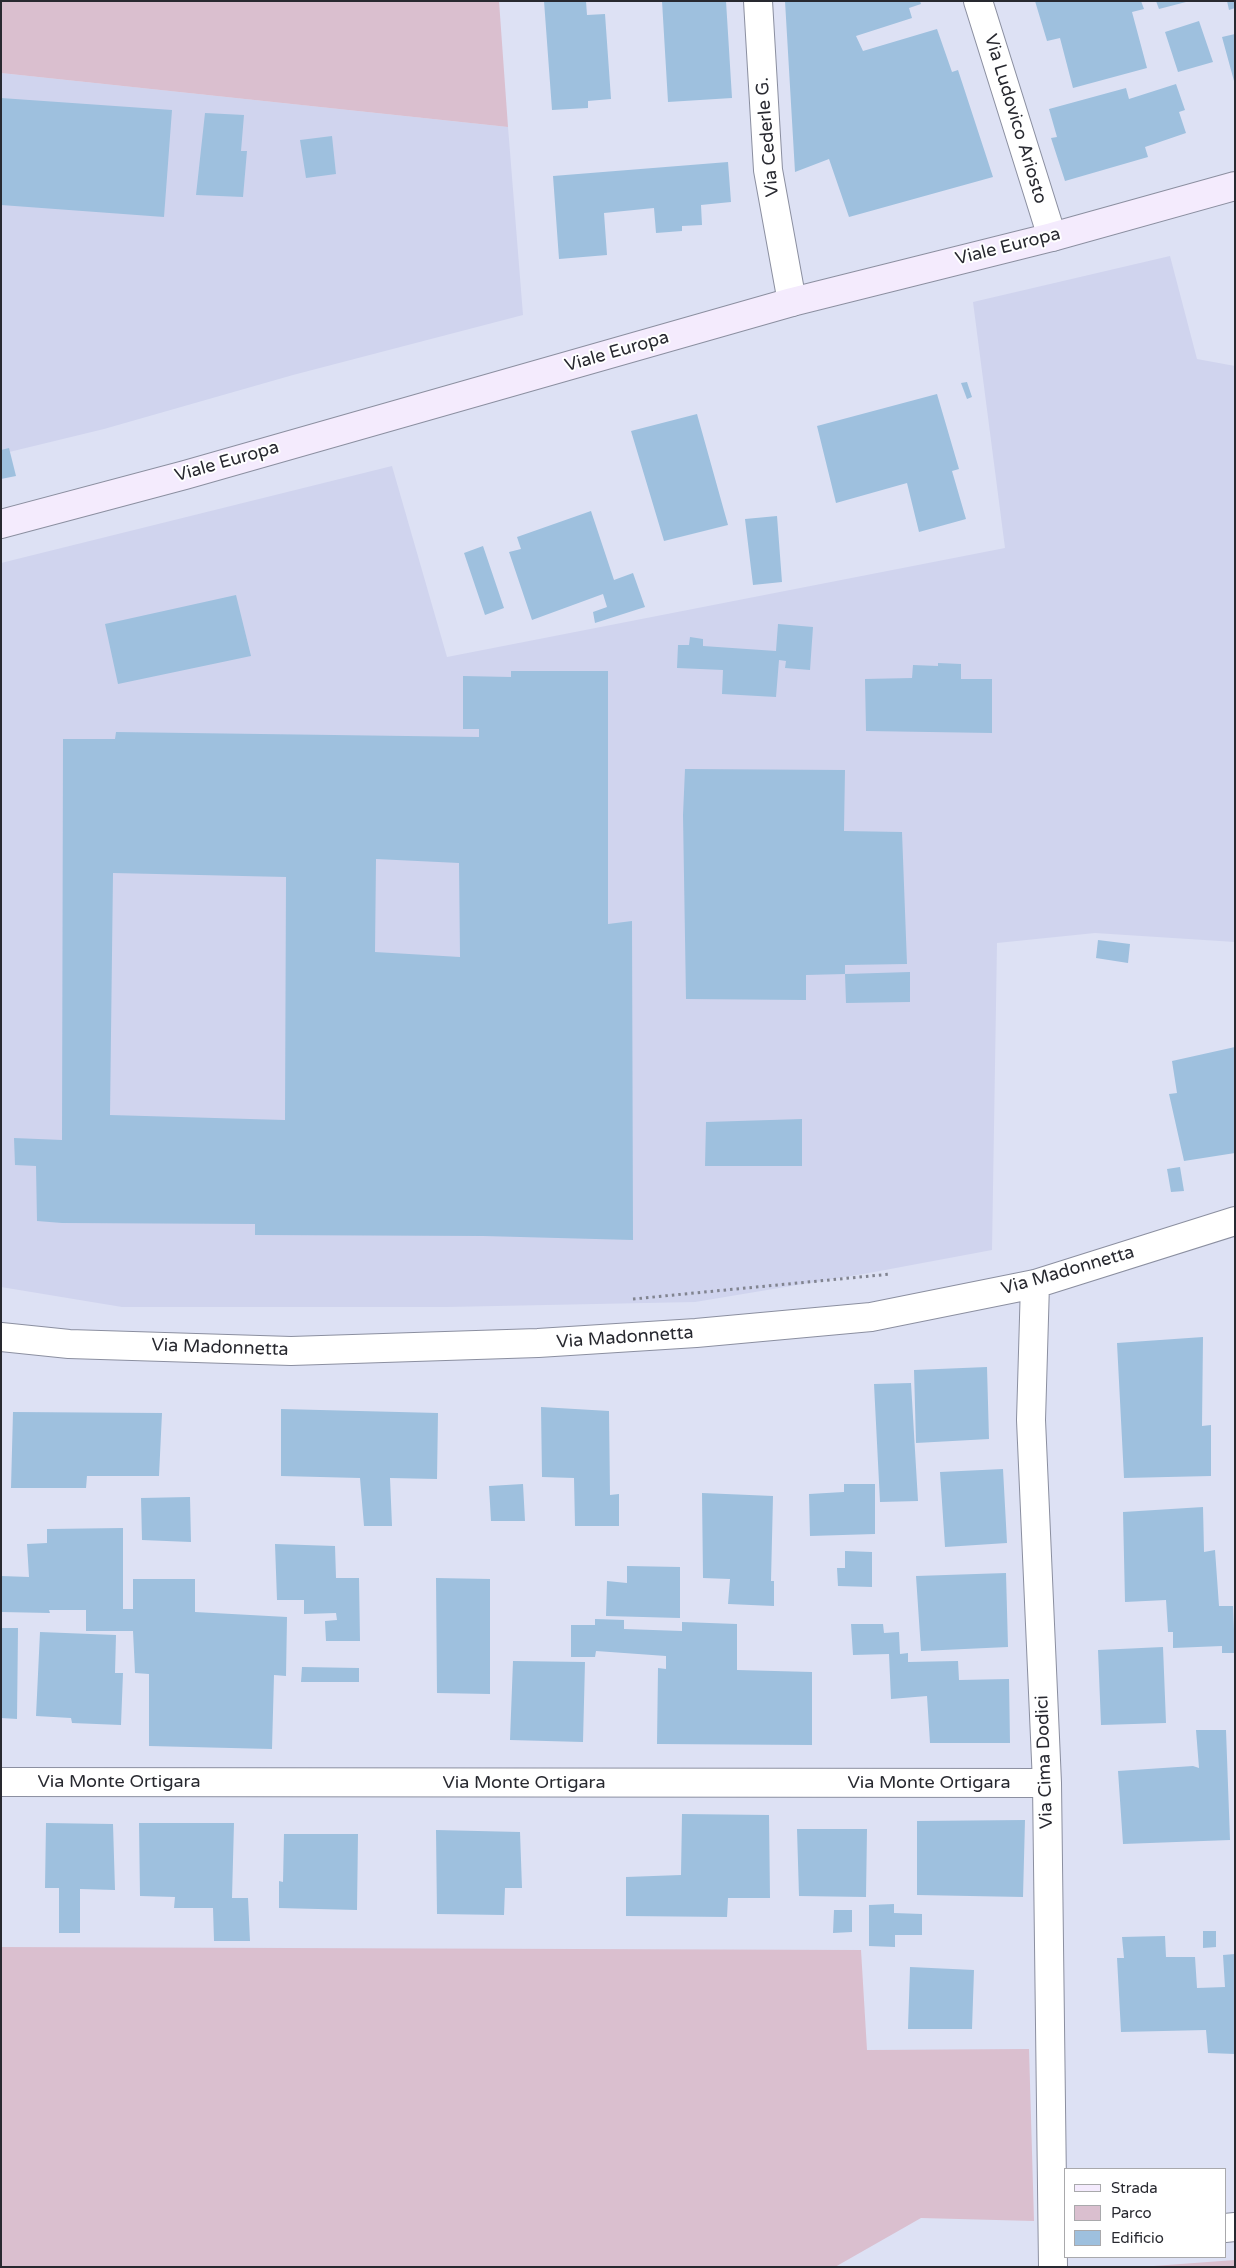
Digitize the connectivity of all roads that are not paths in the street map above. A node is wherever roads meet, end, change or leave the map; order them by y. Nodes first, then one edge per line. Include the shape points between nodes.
1 (758, 1) edge
2 (978, 1) edge
3 (1235, 186) edge
4 (1052, 237) junction
5 (792, 302) junction
6 (1, 524) edge
7 (1235, 1221) edge
8 (1035, 1284) junction
9 (1, 1337) edge
10 (1, 1782) edge
11 (1047, 1783) junction
12 (1059, 2239) edge
13 (1053, 2267) edge

1 - 5 street, Via Cederle G. via 768,170
2 - 4 street, Via Ludovico Ariosto
3 - 4 main road, Viale Europa
4 - 5 main road, Viale Europa
5 - 6 main road, Viale Europa
7 - 8 street, Via Madonnetta
8 - 9 street, Via Madonnetta via 871,1317 538,1343 291,1351 69,1344
8 - 11 street, Via Cima Dodici via 1031,1420
10 - 11 street, Via Monte Ortigara
11 - 12 street, Via Cima Dodici
12 - 13 street, Via Cima Dodici

